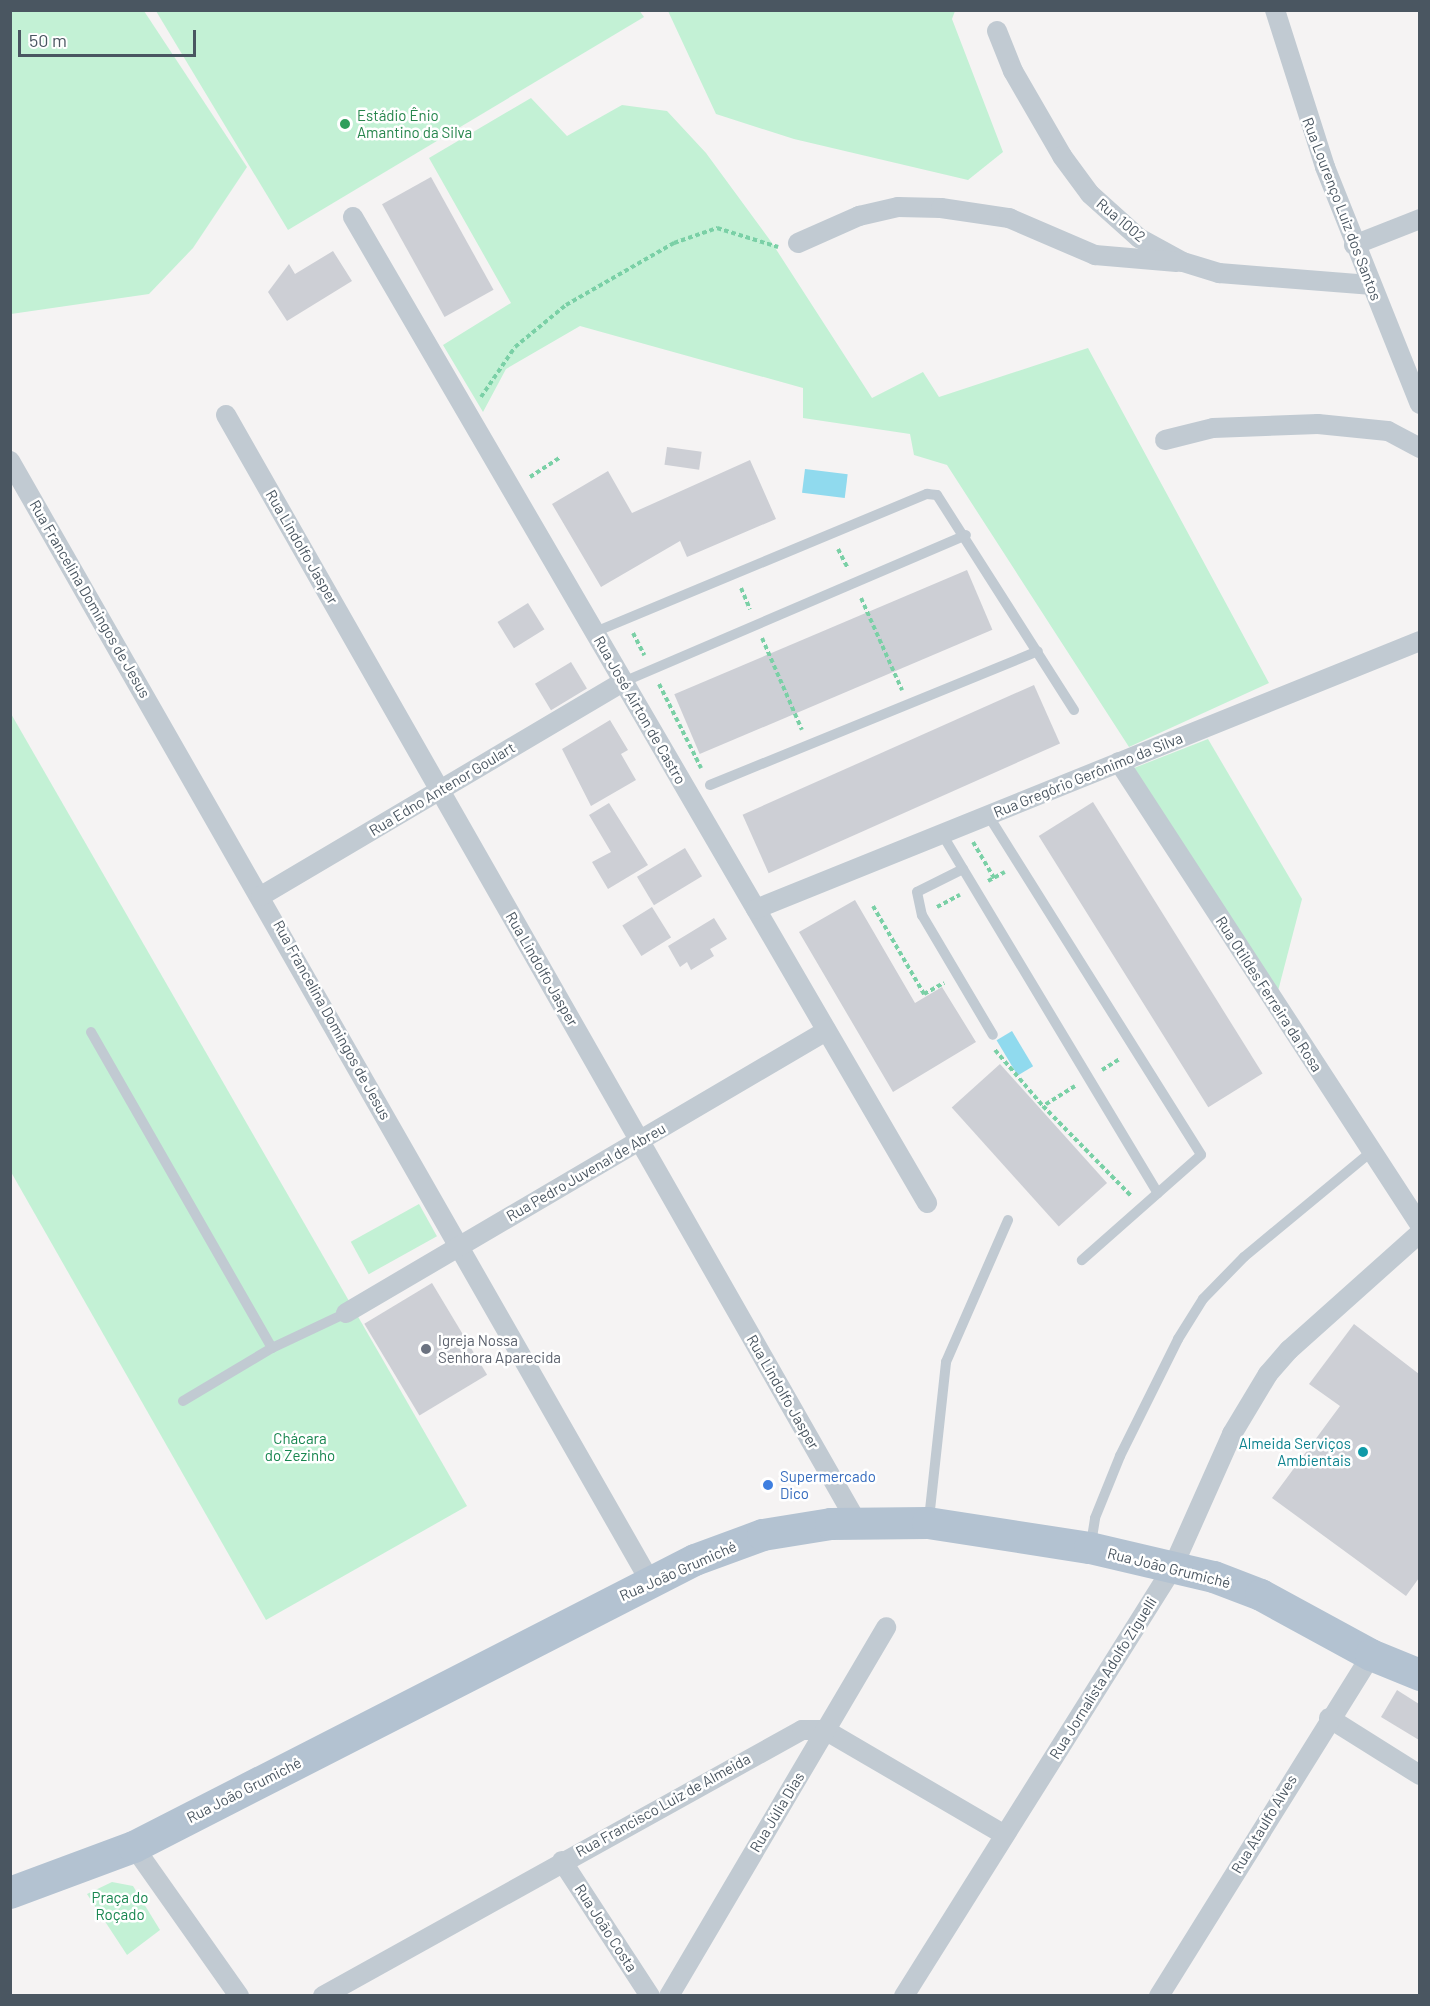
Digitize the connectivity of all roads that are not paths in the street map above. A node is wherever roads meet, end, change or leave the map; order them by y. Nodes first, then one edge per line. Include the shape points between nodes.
1 (1275, 10) edge
2 (997, 31) dead end
3 (353, 217) dead end
4 (1419, 219) edge
5 (798, 243) road end
6 (1354, 245) junction
7 (1183, 262) junction
8 (1370, 285) junction
9 (1419, 404) edge
10 (226, 415) dead end
11 (1165, 441) dead end
12 (1419, 447) edge
13 (10, 461) edge
14 (966, 535) junction
15 (595, 632) junction
16 (1419, 641) edge
17 (1038, 651) junction
18 (624, 682) junction
19 (1074, 710) dead end
20 (1119, 762) junction
21 (710, 785) road end
22 (440, 790) junction
23 (988, 815) junction
24 (942, 834) junction
25 (963, 869) junction
26 (261, 896) junction
27 (756, 909) junction
28 (826, 1031) junction
29 (91, 1032) dead end
30 (993, 1035) dead end
31 (640, 1141) junction
32 (1371, 1152) junction
33 (1158, 1193) junction
34 (927, 1203) dead end
35 (1008, 1220) dead end
36 (1419, 1225) edge
37 (1419, 1233) edge
38 (460, 1246) junction
39 (1082, 1260) dead end
40 (346, 1313) joint
41 (272, 1348) junction
42 (183, 1401) dead end
43 (928, 1523) junction
44 (858, 1524) junction
45 (1090, 1548) junction
46 (1172, 1569) junction
47 (650, 1581) junction
48 (886, 1628) dead end
49 (1371, 1655) junction
50 (1419, 1675) edge
51 (1329, 1718) junction
52 (825, 1730) junction
53 (1419, 1775) edge
54 (1005, 1835) junction
55 (134, 1847) junction
56 (562, 1861) junction
57 (10, 1893) edge
58 (239, 1995) edge
59 (323, 1995) edge
60 (650, 1995) edge
61 (669, 1995) edge
62 (904, 1995) edge
63 (1159, 1995) edge

1 - 6 street, Rua Lourenço Luiz dos Santos via 1315,140
2 - 7 street, Rua 1002 via 1026,96 1090,194 1139,238
3 - 15 street, Rua José Airton de Castro
4 - 6 street
5 - 7 street via 869,214 898,207 941,208 1009,218 1095,255
6 - 8 street, Rua Lourenço Luiz dos Santos
7 - 8 street, Rua 1002 via 1239,276
8 - 9 street, Rua Lourenço Luiz dos Santos
10 - 22 street, Rua Lindolfo Jasper
11 - 12 street via 1213,428 1308,423 1388,431
13 - 26 street, Rua Francelina Domingos de Jesus
14 - 15 lane via 937,495 927,494
14 - 17 lane
14 - 18 lane
15 - 18 street, Rua José Airton de Castro
16 - 20 street, Rua Gregório Gerônimo da Silva
17 - 19 lane
17 - 21 lane
18 - 22 street, Rua Edno Antenor Goulart
18 - 27 street, Rua José Airton de Castro
20 - 23 street, Rua Gregório Gerônimo da Silva
20 - 32 street, Rua Otildes Ferreira da Rosa
22 - 26 street, Rua Edno Antenor Goulart
22 - 31 street, Rua Lindolfo Jasper
23 - 24 street, Rua Gregório Gerônimo da Silva
23 - 33 lane via 1201,1155
24 - 25 lane
24 - 27 street, Rua Gregório Gerônimo da Silva
25 - 30 lane via 917,892 922,915
25 - 33 lane
26 - 38 street, Rua Francelina Domingos de Jesus
27 - 28 street, Rua José Airton de Castro
28 - 31 street, Rua Pedro Juvenal de Abreu
28 - 34 street, Rua José Airton de Castro
29 - 41 lane
31 - 38 street, Rua Pedro Juvenal de Abreu
31 - 44 street, Rua Lindolfo Jasper
32 - 36 street, Rua Otildes Ferreira da Rosa
32 - 45 lane via 1244,1257 1203,1299 1178,1339 1120,1456 1095,1518
33 - 39 lane
35 - 43 lane via 946,1362
37 - 46 street, Rua Jornalista Adolfo Ziguelli via 1289,1350 1268,1374 1232,1434
38 - 40 street, Rua Pedro Juvenal de Abreu
38 - 47 street, Rua Francelina Domingos de Jesus
40 - 41 lane
41 - 42 lane
43 - 44 main road, Rua João Grumiché
43 - 45 main road, Rua João Grumiché
44 - 47 main road, Rua João Grumiché via 831,1524 763,1535
45 - 46 main road, Rua João Grumiché
46 - 49 main road, Rua João Grumiché via 1214,1577 1261,1595
46 - 54 street, Rua Jornalista Adolfo Ziguelli
47 - 55 main road, Rua João Grumiché
48 - 52 street, Rua Júlia Dias
49 - 50 main road, Rua João Grumiché
49 - 51 street, Rua Ataulfo Alves
51 - 53 street
51 - 63 street, Rua Ataulfo Alves
52 - 54 street
52 - 56 street, Rua Francisco Luiz de Almeida via 802,1730 785,1737
52 - 61 street, Rua Júlia Dias
54 - 62 street, Rua Jornalista Adolfo Ziguelli
55 - 57 main road, Rua João Grumiché
55 - 58 street
56 - 59 street, Rua Francisco Luiz de Almeida
56 - 60 street, Rua João Costa

